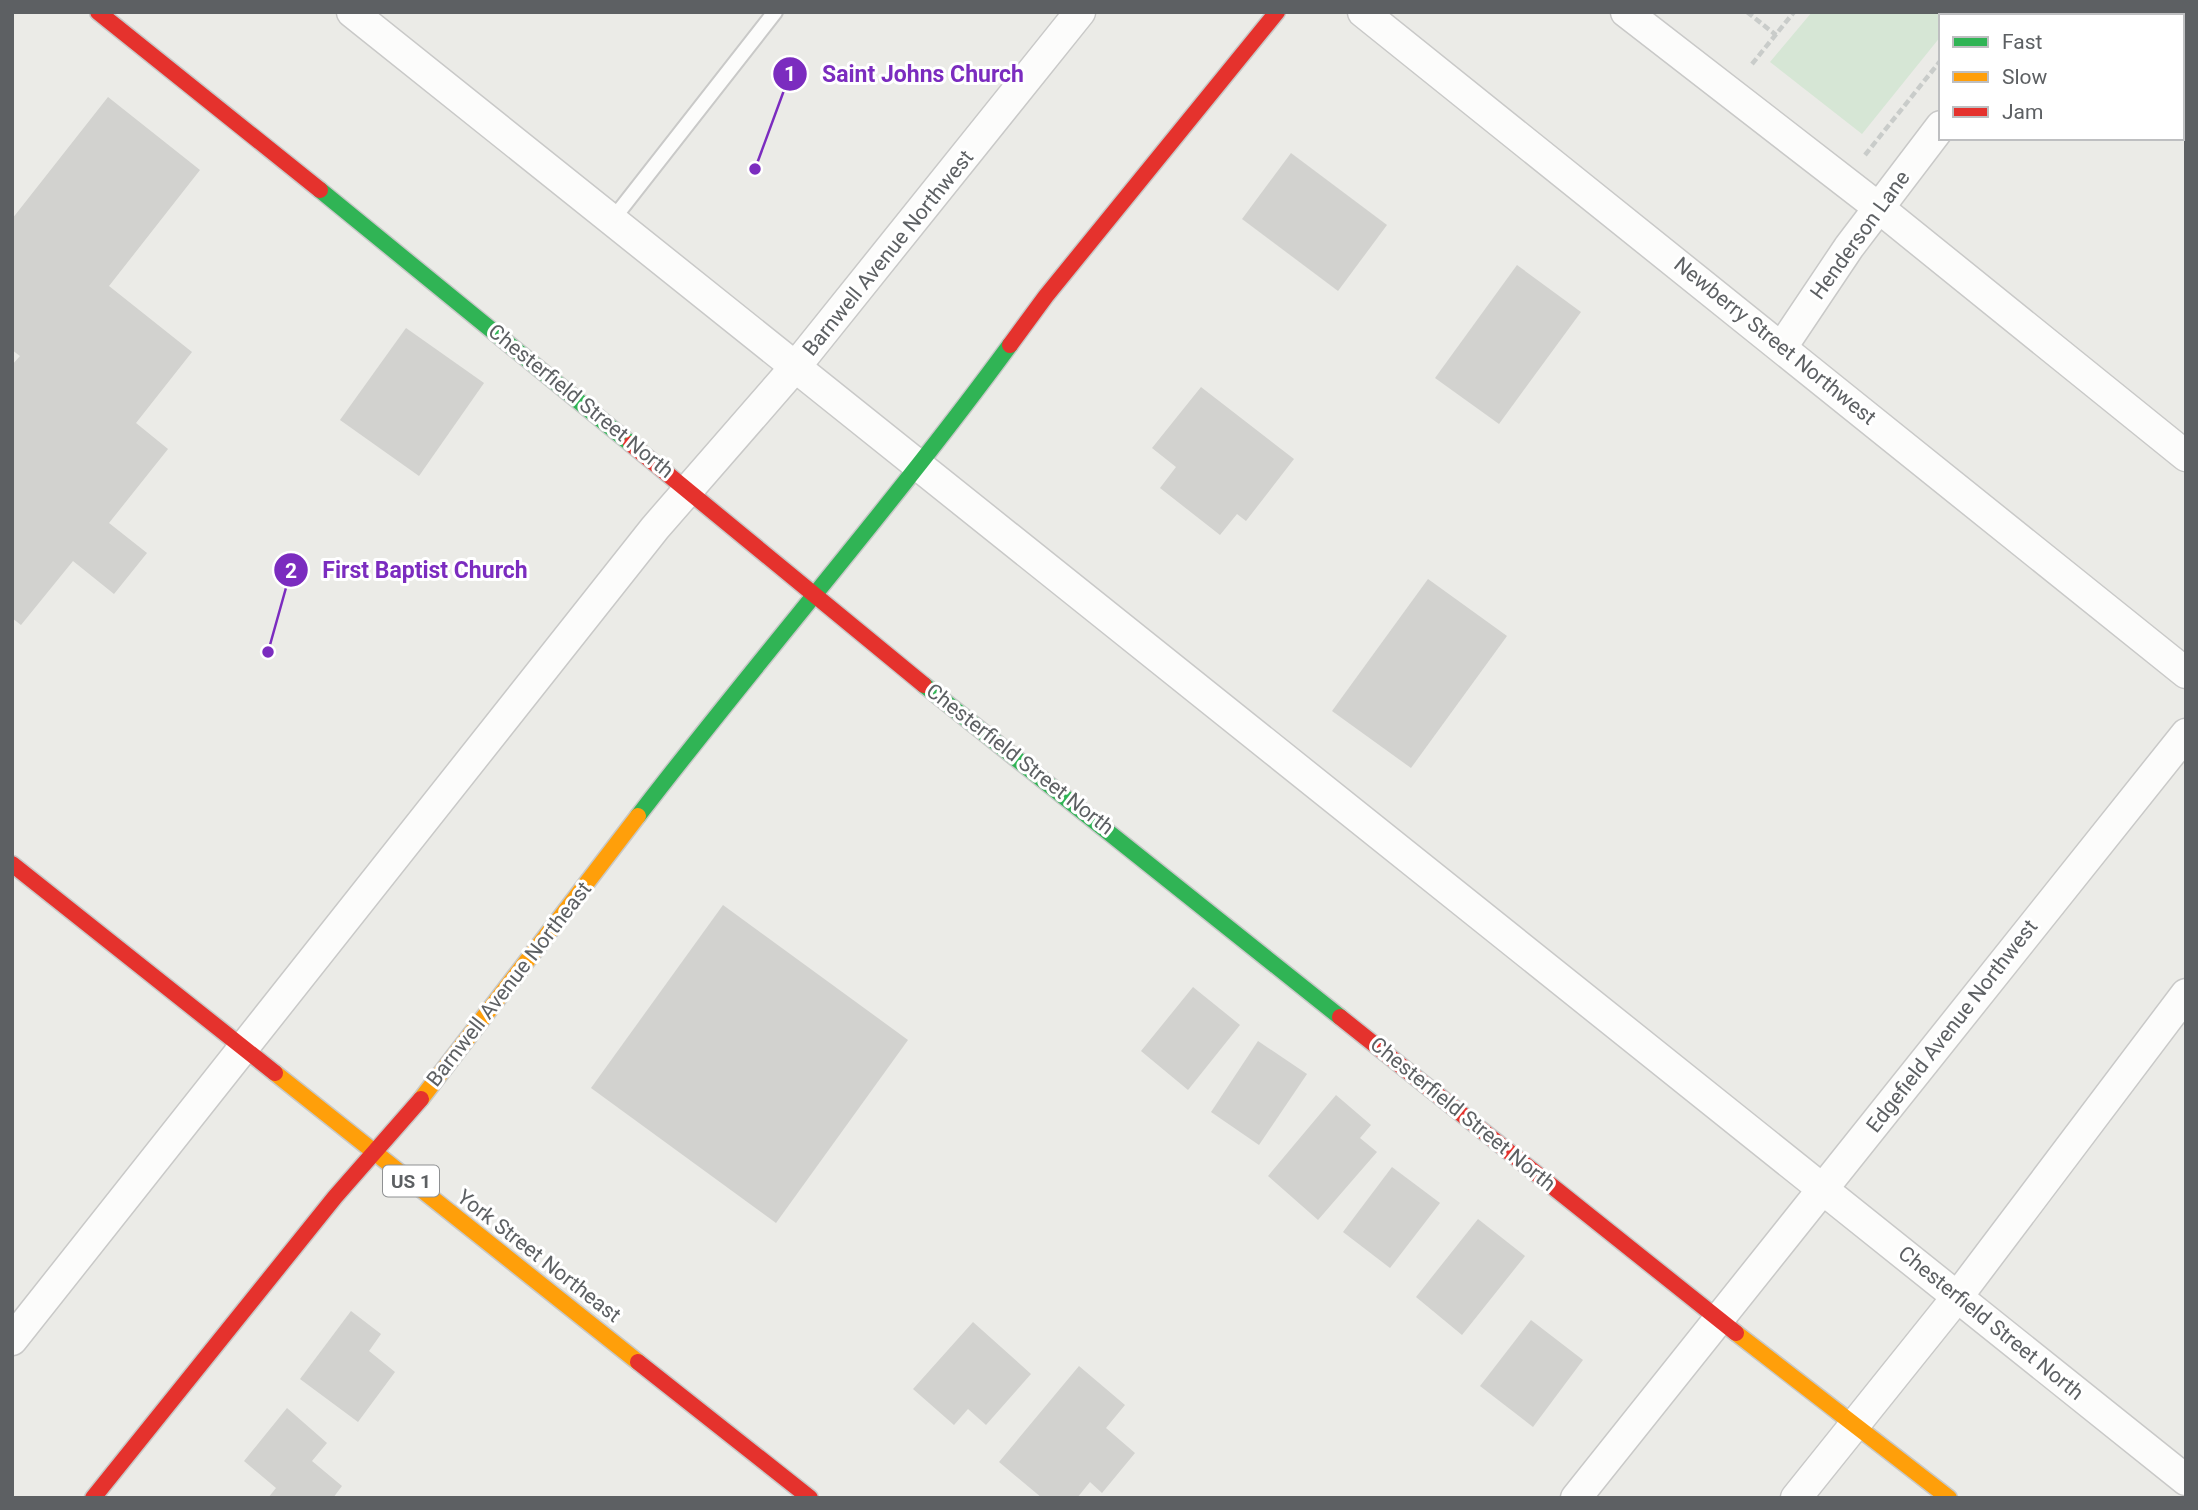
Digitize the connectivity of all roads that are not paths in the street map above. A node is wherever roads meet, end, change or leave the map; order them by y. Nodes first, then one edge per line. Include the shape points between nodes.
1 (98, 12) edge
2 (352, 12) edge
3 (775, 12) edge
4 (1080, 12) edge
5 (1277, 12) edge
6 (1363, 12) edge
7 (1626, 12) edge
8 (1939, 129) edge
9 (1879, 208) junction
10 (613, 219) junction
11 (1782, 346) junction
12 (796, 366) junction
13 (2186, 456) edge
14 (919, 465) junction
15 (689, 490) junction
16 (812, 595) junction
17 (2186, 673) edge
18 (2186, 734) edge
19 (12, 864) edge
20 (2186, 994) edge
21 (241, 1047) junction
22 (374, 1152) junction
23 (1823, 1189) junction
24 (1958, 1296) junction
25 (1721, 1321) junction
26 (12, 1340) edge
27 (1856, 1424) junction
28 (2186, 1480) edge
29 (93, 1498) edge
30 (810, 1498) edge
31 (1576, 1498) edge
32 (1796, 1498) edge
33 (1950, 1498) edge

1 - 15 street, Chesterfield Street North
2 - 10 street, Chesterfield Street North
3 - 10 lane
4 - 12 street, Barnwell Avenue Northwest
5 - 14 street via 1046,296
6 - 11 street, Newberry Street Northwest
7 - 9 street
8 - 9 street, Henderson Lane
9 - 11 street, Henderson Lane
9 - 13 street
10 - 12 street, Chesterfield Street North
11 - 17 street, Newberry Street Northwest
12 - 14 street, Chesterfield Street North
12 - 15 street, Barnwell Avenue Northwest
14 - 16 street, Barnwell Avenue Northeast
14 - 23 street, Chesterfield Street North
15 - 16 street, Chesterfield Street North
15 - 21 street
16 - 22 street, Barnwell Avenue Northeast via 418,1102
16 - 25 street, Chesterfield Street North
18 - 23 street, Edgefield Avenue Northwest
19 - 21 street, York Street Northeast / US 1
20 - 24 street
21 - 22 street, York Street Northeast / US 1
21 - 26 street
22 - 29 street, Barnwell Avenue Northeast
22 - 30 street, York Street Northeast / US 1
23 - 24 street, Chesterfield Street North
23 - 25 street, Edgefield Avenue Northwest
24 - 27 street
24 - 28 street, Chesterfield Street North
25 - 27 street, Chesterfield Street North
25 - 31 street, Edgefield Avenue Northwest
27 - 32 street
27 - 33 street, Chesterfield Street North

